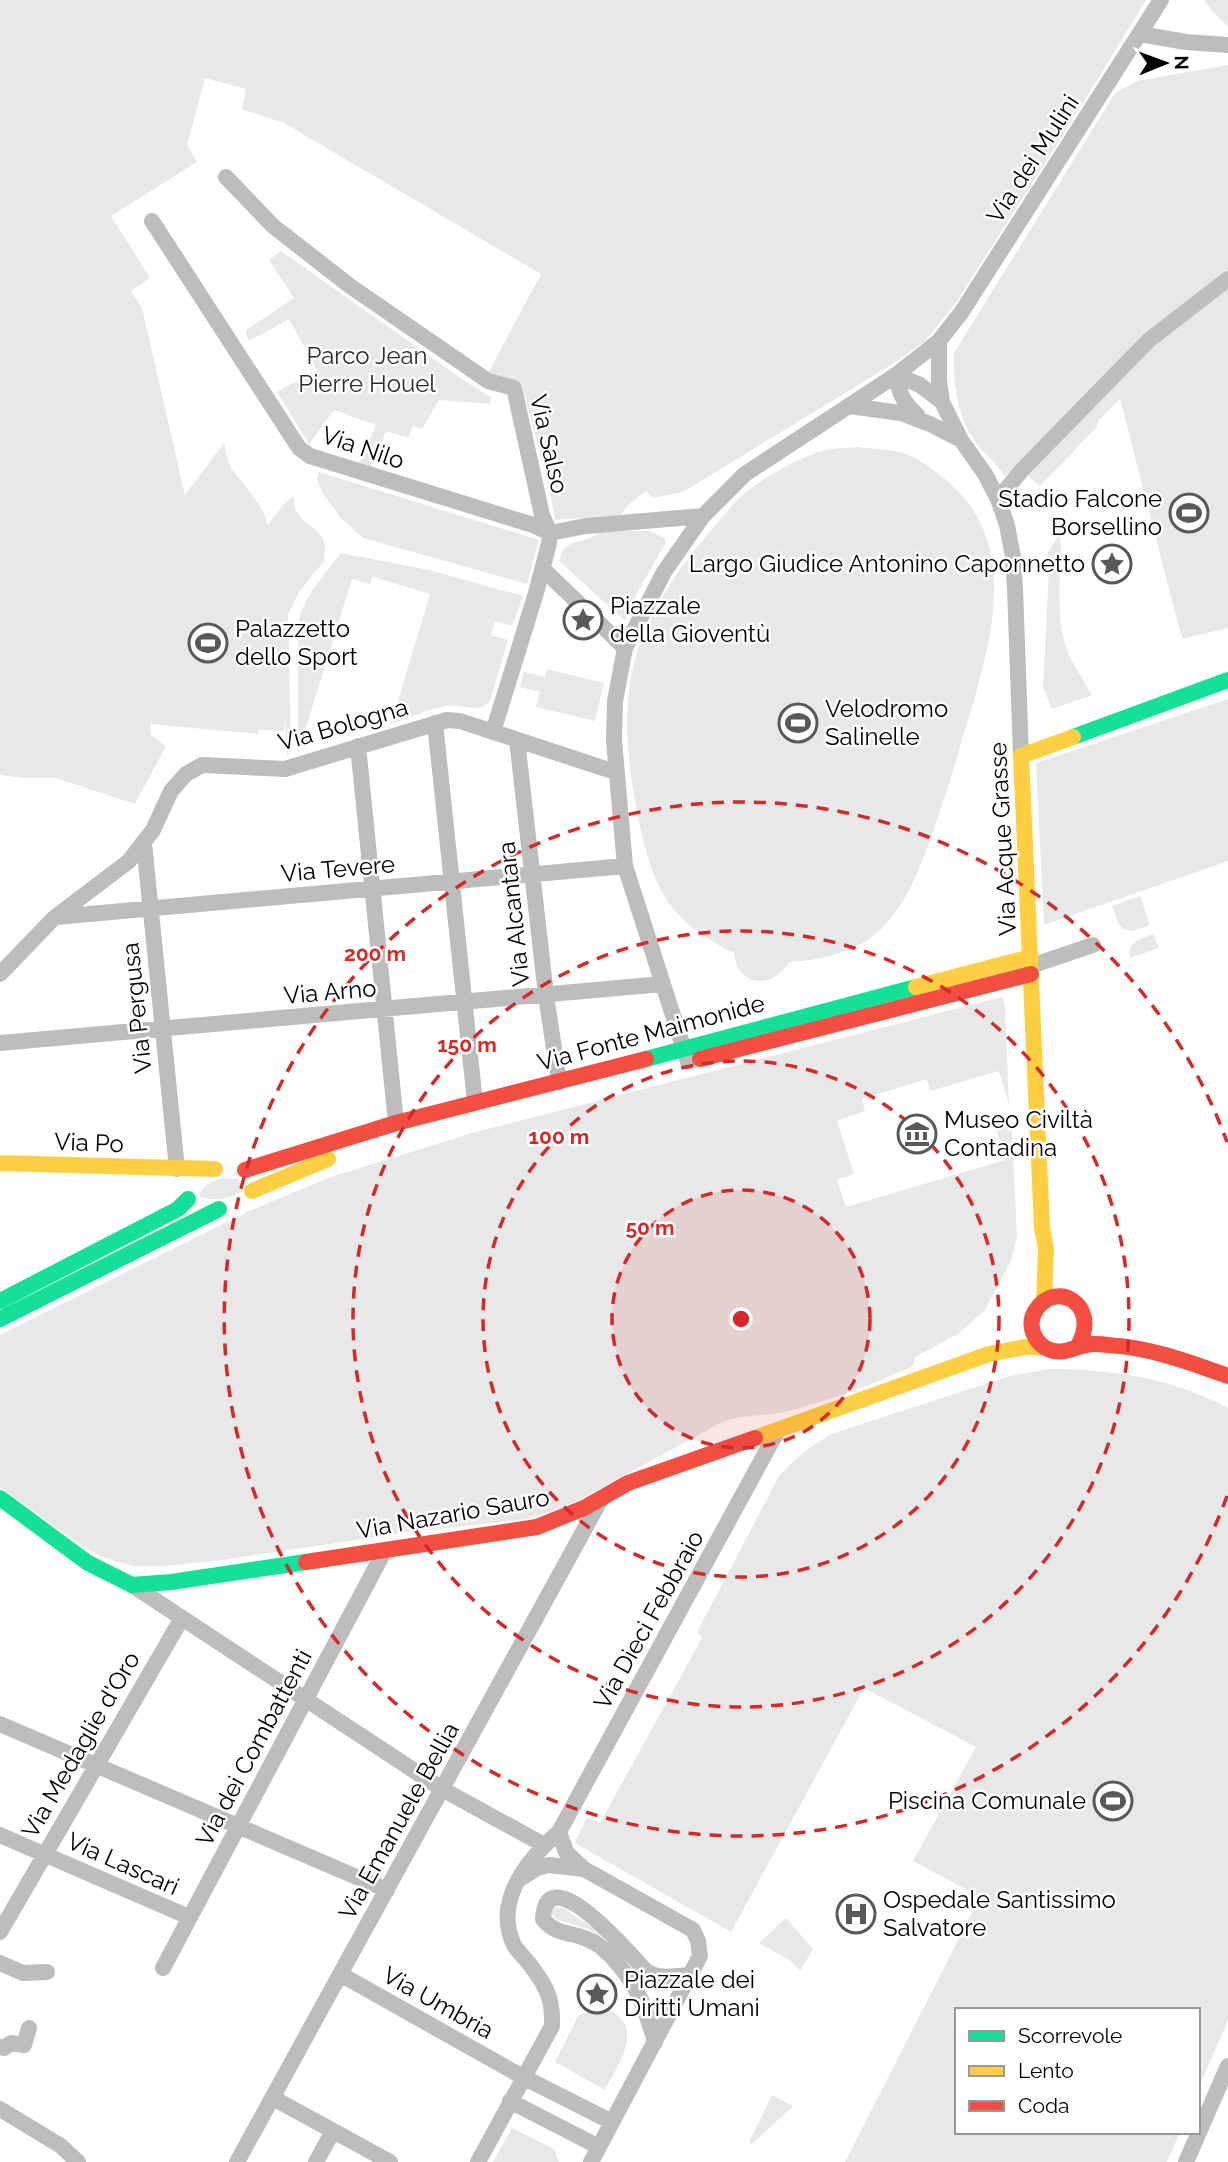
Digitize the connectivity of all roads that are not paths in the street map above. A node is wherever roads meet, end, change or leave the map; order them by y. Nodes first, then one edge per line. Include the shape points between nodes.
1 (1161, 0) edge
2 (1140, 34) junction
3 (1228, 45) edge
4 (226, 177) dead end
5 (152, 221) dead end
6 (1228, 279) edge
7 (939, 341) junction
8 (896, 375) junction
9 (942, 402) junction
10 (849, 406) junction
11 (930, 424) junction
12 (961, 440) junction
13 (998, 499) junction
14 (704, 516) junction
15 (550, 533) junction
16 (542, 569) junction
17 (625, 648) junction
18 (1228, 680) edge
19 (435, 723) junction
20 (493, 732) junction
21 (517, 740) junction
22 (358, 746) junction
23 (1021, 755) junction
24 (615, 772) junction
25 (144, 844) junction
26 (625, 866) junction
27 (532, 874) junction
28 (451, 882) junction
29 (372, 889) junction
30 (150, 909) junction
31 (54, 918) junction
32 (1093, 945) dead end
33 (1031, 966) junction
34 (0, 974) edge
35 (663, 984) junction
36 (546, 995) junction
37 (464, 1003) junction
38 (384, 1010) junction
39 (162, 1030) junction
40 (0, 1043) edge
41 (686, 1055) junction
42 (559, 1082) junction
43 (475, 1102) junction
44 (396, 1123) junction
45 (0, 1163) edge
46 (177, 1169) junction
47 (215, 1169) junction
48 (245, 1170) junction
49 (187, 1195) junction
50 (237, 1201) junction
51 (1046, 1248) junction
52 (0, 1301) edge
53 (1044, 1301) junction
54 (1091, 1317) junction
55 (0, 1319) edge
56 (1032, 1319) junction
57 (1079, 1344) junction
58 (1044, 1348) junction
59 (1145, 1350) junction
60 (994, 1351) junction
61 (1228, 1376) edge
62 (778, 1430) junction
63 (0, 1498) edge
64 (600, 1501) junction
65 (385, 1550) junction
66 (132, 1585) junction
67 (182, 1618) junction
68 (306, 1699) junction
69 (0, 1724) edge
70 (96, 1765) junction
71 (442, 1788) junction
72 (238, 1826) junction
73 (559, 1832) junction
74 (0, 1835) edge
75 (544, 1845) junction
76 (44, 1854) junction
77 (584, 1870) junction
78 (517, 1881) junction
79 (387, 1889) junction
80 (189, 1917) junction
81 (0, 1932) edge
82 (0, 1963) edge
83 (163, 1968) dead end
84 (47, 1972) dead end
85 (340, 1974) junction
86 (690, 1975) junction
87 (29, 2028) dead end
88 (655, 2042) junction
89 (0, 2047) edge
90 (1228, 2066) edge
91 (518, 2074) junction
92 (273, 2098) junction
93 (510, 2101) junction
94 (0, 2109) edge
95 (612, 2122) junction
96 (1200, 2130) edge
97 (333, 2131) junction
98 (1198, 2134) edge
99 (599, 2147) junction
100 (319, 2161) edge
101 (78, 2162) edge
102 (237, 2162) edge
103 (390, 2162) edge
104 (478, 2162) edge
105 (591, 2162) edge
106 (1186, 2162) edge

1 - 2 street, Via dei Mulini
2 - 3 street
2 - 7 street, Via dei Mulini
4 - 15 street, Via Salso via 273,226 350,286 488,380 514,388
5 - 15 street, Via Nilo via 299,449 321,461
6 - 13 street via 1149,340
7 - 8 street, Via dei Mulini
7 - 9 street
8 - 9 street via 920,385
8 - 10 street, Via dei Mulini
8 - 11 street via 904,402
9 - 12 street, Via Acque Grasse
10 - 11 street via 901,413
10 - 14 street, Via dei Mulini via 745,474
11 - 12 street
12 - 13 street, Via Acque Grasse
13 - 23 street, Via Acque Grasse via 1013,556
14 - 15 street
14 - 17 street, Via dei Mulini via 664,572
15 - 16 street
16 - 17 street
16 - 20 street
17 - 24 street, Via dei Mulini via 615,701
18 - 23 street
19 - 20 street, Via Bologna via 460,721
19 - 22 street, Via Bologna
19 - 28 street
20 - 21 street, Via Bologna
21 - 24 street, Via Bologna
21 - 27 street, Via Alcantara
22 - 25 street, Via Bologna via 285,769 202,765 171,791
22 - 29 street
23 - 33 street, Via Acque Grasse
24 - 26 street, Via dei Mulini
25 - 30 street, Via Pergusa
25 - 31 street, Via Bologna via 129,861
26 - 27 street, Via Tevere
26 - 35 street, Via dei Mulini
27 - 28 street, Via Tevere
27 - 36 street, Via Alcantara
28 - 29 street, Via Tevere
28 - 37 street
29 - 30 street, Via Tevere
29 - 38 street
30 - 31 street, Via Tevere
30 - 39 street, Via Pergusa
31 - 34 street, Via Bologna
32 - 33 street, Via Fonte Maimonide
33 - 41 street, Via Fonte Maimonide
33 - 51 street, Via Acque Grasse
35 - 36 street, Via Arno
35 - 41 street, Via dei Mulini
36 - 37 street, Via Arno
36 - 42 street, Via Alcantara
37 - 38 street, Via Arno
37 - 43 street
38 - 39 street, Via Arno
38 - 44 street
39 - 40 street, Via Arno
39 - 46 street, Via Pergusa
41 - 42 street, Via Fonte Maimonide
41 - 50 street, Via Fonte Maimonide via 401,1135 313,1164
42 - 43 street, Via Fonte Maimonide
43 - 44 street, Via Fonte Maimonide
44 - 48 street, Via Fonte Maimonide
45 - 46 street, Via Po
46 - 47 street, Via Po
46 - 49 street
47 - 48 street, Via Fonte Maimonide
47 - 49 street via 203,1174
48 - 50 street via 255,1181
49 - 50 street via 200,1208
49 - 52 street via 178,1209
50 - 55 street, Via Fonte Maimonide
51 - 53 street
51 - 54 street via 1056,1274
53 - 54 street via 1059,1297
53 - 56 street
54 - 57 street
54 - 59 street
56 - 58 street via 1034,1335
56 - 60 street
57 - 58 street via 1059,1352
57 - 59 street
58 - 60 street
59 - 61 street
60 - 62 street, Via Nazario Sauro
62 - 64 street, Via Nazario Sauro via 628,1483
62 - 73 street, Via Dieci Febbraio
63 - 66 street via 88,1563
64 - 65 street, Via Nazario Sauro via 537,1527
64 - 71 street, Via Emanuele Bellia
65 - 66 street, Via Nazario Sauro
65 - 68 street, Via dei Combattenti
66 - 67 street
67 - 68 street
67 - 70 street, Via Medaglie d'Oro
68 - 71 street
68 - 72 street, Via dei Combattenti
69 - 70 street
70 - 72 street
70 - 76 street, Via Medaglie d'Oro
71 - 75 street
71 - 79 street, Via Emanuele Bellia
72 - 79 street
72 - 80 street, Via dei Combattenti
73 - 75 street
73 - 77 street via 566,1852
74 - 76 street, Via Lascari
75 - 78 street
76 - 80 street, Via Lascari
76 - 81 street, Via Medaglie d'Oro
77 - 78 street via 549,1865
77 - 86 street via 693,1930 700,1956
78 - 91 street via 508,1928 552,2005 552,2025
79 - 85 street, Via Emanuele Bellia
80 - 83 street, Via dei Combattenti
82 - 84 street via 23,1973
85 - 91 street, Via Umbria
85 - 92 street, Via Emanuele Bellia
86 - 88 street
86 - 88 street via 653,1975 590,1916 560,1897 547,1902 544,1919 549,1927 590,1939 606,1949 631,1978
87 - 89 street via 24,2045
88 - 95 street
90 - 96 street
91 - 93 street
91 - 95 street, Via Umbria
92 - 97 street
92 - 102 street, Via Emanuele Bellia
93 - 99 street
93 - 104 street
94 - 101 street via 61,2146
95 - 99 street
97 - 100 street
97 - 103 street
98 - 106 street
99 - 105 street

